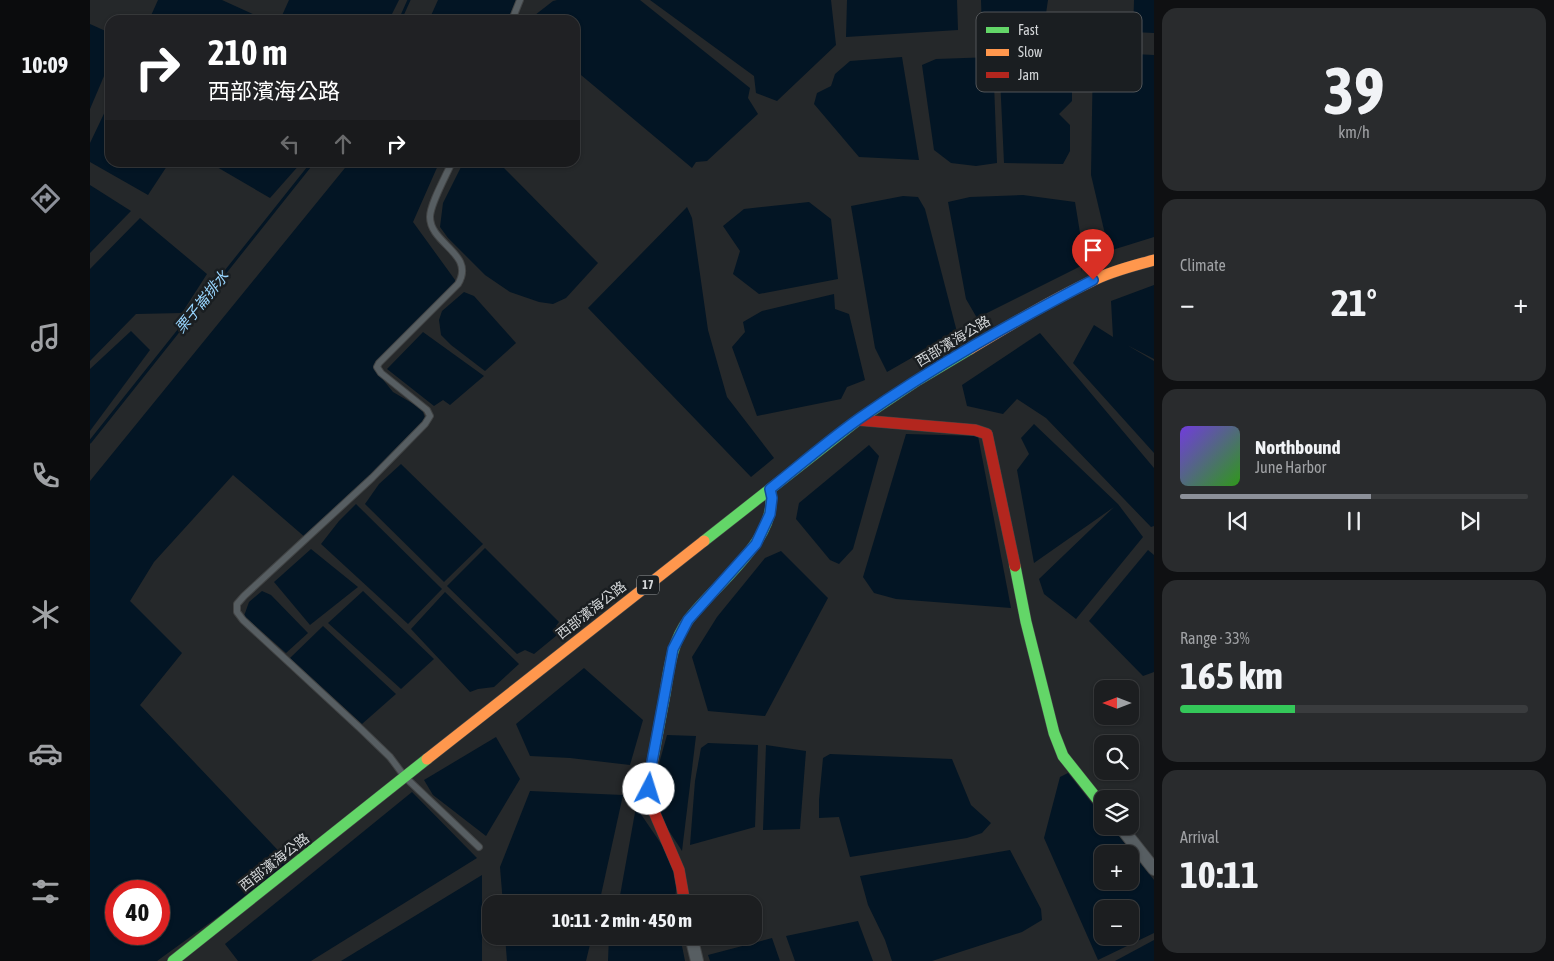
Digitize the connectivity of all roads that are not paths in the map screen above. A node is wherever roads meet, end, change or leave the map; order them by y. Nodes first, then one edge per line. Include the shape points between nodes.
1 (520, 0) edge
2 (514, 15) edge
3 (450, 167) edge
4 (1154, 260) edge
5 (858, 420) junction
6 (770, 489) junction
7 (405, 777) junction
8 (1094, 795) edge
9 (1127, 835) edge
10 (479, 846) dead end
11 (1154, 869) edge
12 (683, 895) edge
13 (693, 945) edge
14 (173, 961) edge
15 (697, 961) edge

1 - 2 lane
3 - 7 lane via 430,217 432,227 461,262 462,276 377,368 430,416 372,478 237,604 237,612 243,620 390,757
4 - 5 main road, 西部濱海公路 / 17 via 1093,280 1023,317
5 - 6 main road, 西部濱海公路 / 17
5 - 8 main road via 975,430 987,434 1026,622 1054,732 1063,756
6 - 7 main road, 西部濱海公路 / 17
6 - 12 main road via 770,514 756,544 688,620 673,649 649,778 649,800 679,870
7 - 10 lane
7 - 14 main road, 西部濱海公路 / 17
9 - 11 street
13 - 15 street

